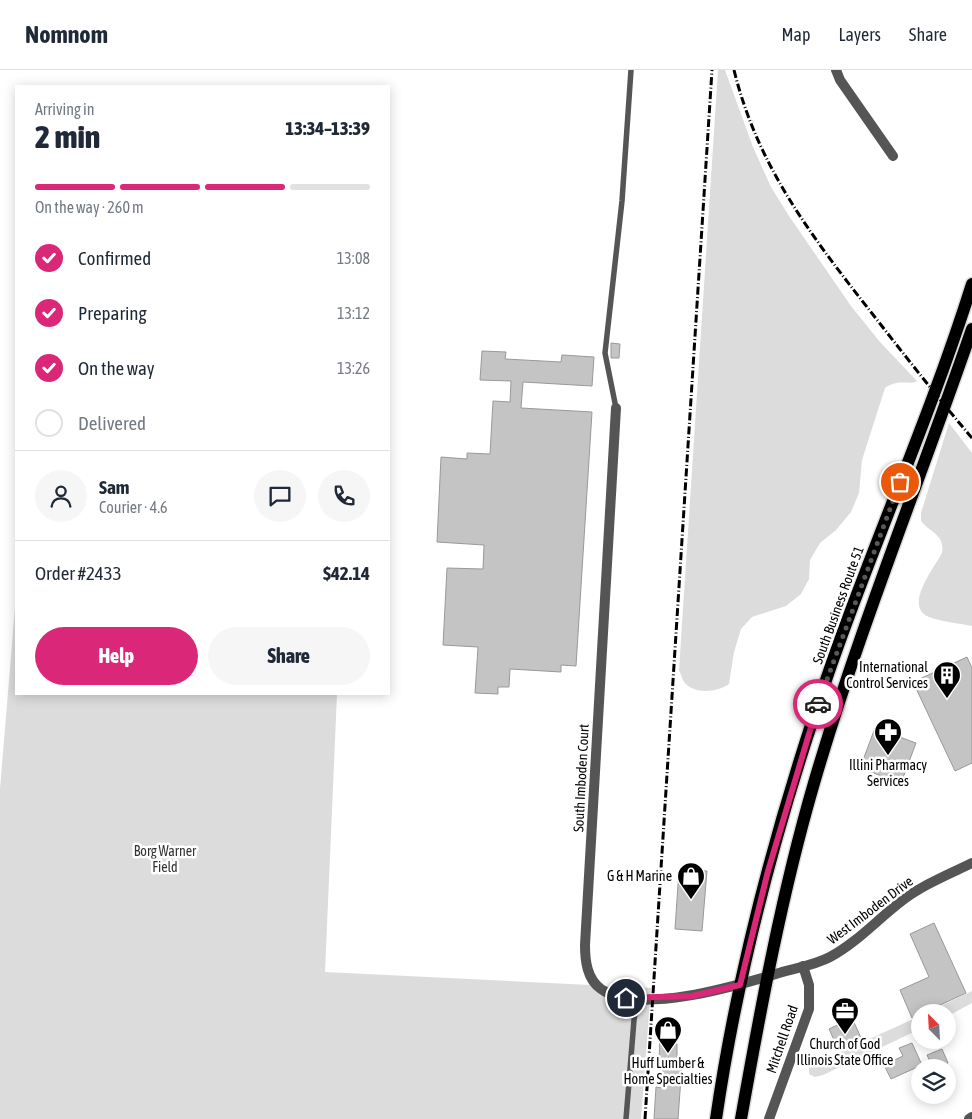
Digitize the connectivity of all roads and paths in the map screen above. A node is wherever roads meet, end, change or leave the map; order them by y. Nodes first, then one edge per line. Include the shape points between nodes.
1 (631, 70) edge
2 (836, 70) edge
3 (893, 156) dead end
4 (972, 284) edge
5 (972, 329) edge
6 (616, 408) joint
7 (972, 863) edge
8 (803, 966) junction
9 (766, 977) junction
10 (753, 981) joint
11 (740, 985) junction
12 (638, 998) junction
13 (626, 1119) edge
14 (716, 1119) edge
15 (741, 1119) edge
16 (769, 1119) edge

1 - 6 lane via 622,201 606,347
2 - 3 street
4 - 11 main road, South Business Route 51 via 942,377 815,712 768,871
5 - 9 main road via 837,710 814,785
6 - 12 street, South Imboden Court via 585,959 594,982 601,989 612,995
7 - 8 street, West Imboden Drive via 917,890 828,958
8 - 9 street, West Imboden Drive
8 - 16 street, Mitchell Road via 809,985 809,1009
9 - 10 street, West Imboden Drive
9 - 15 main road
10 - 11 street, South Imboden Court
11 - 12 street, South Imboden Court via 692,996
11 - 14 main road, South Business Route 51
12 - 13 lane

